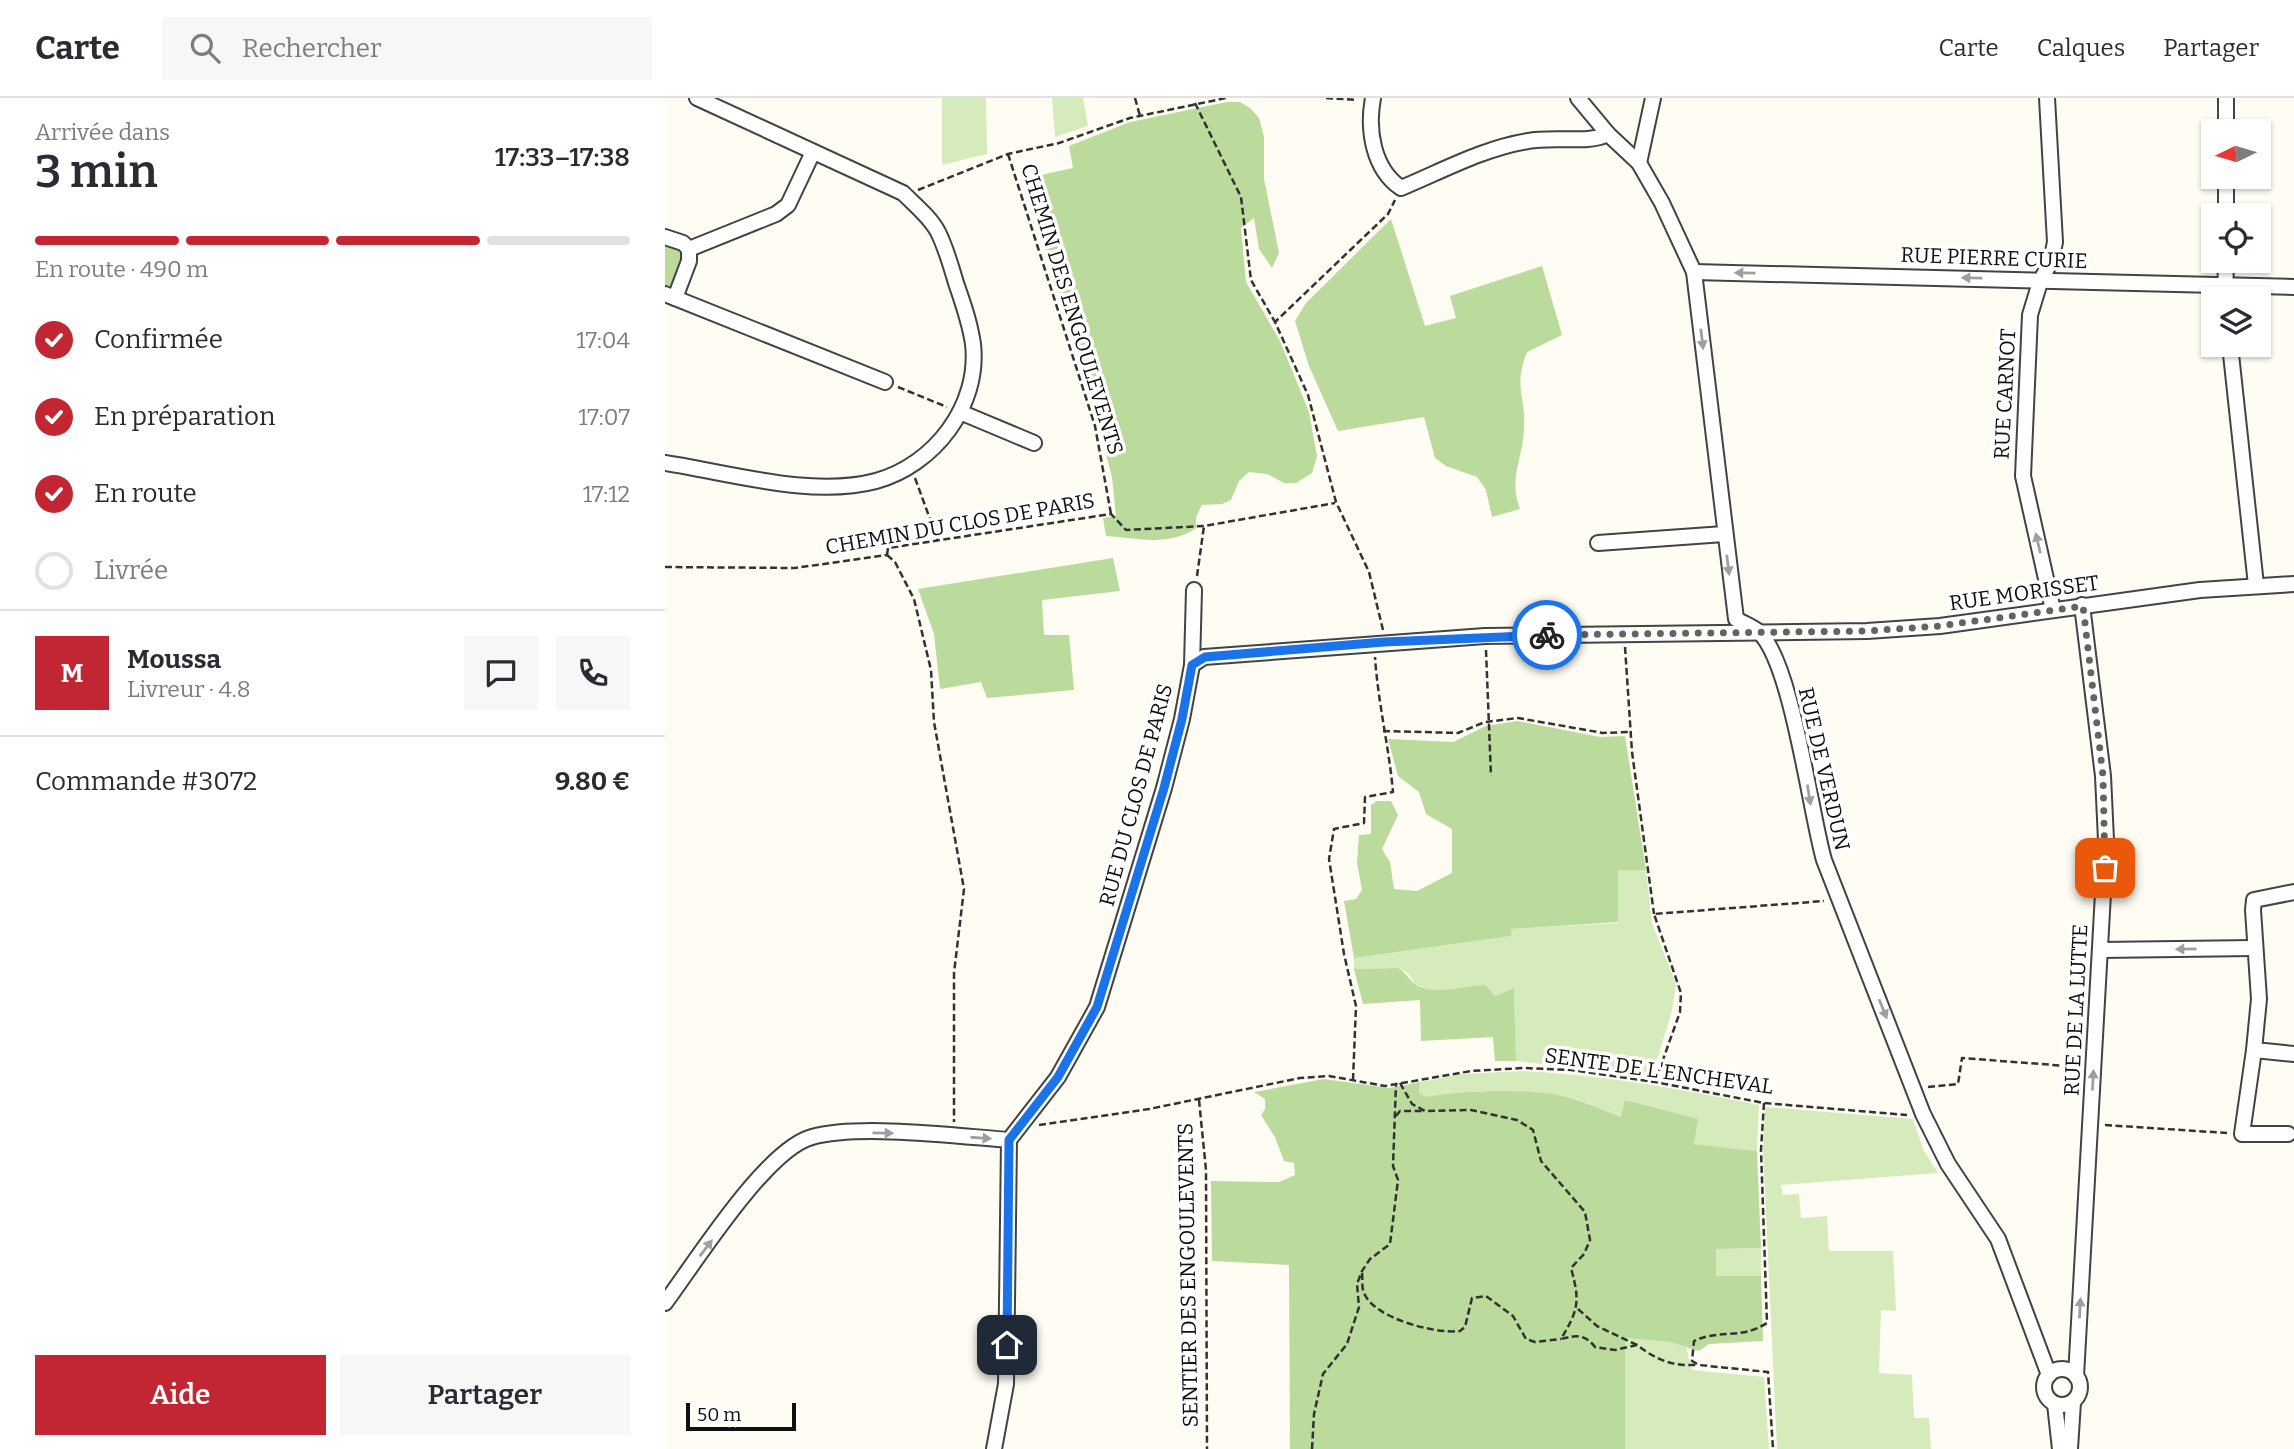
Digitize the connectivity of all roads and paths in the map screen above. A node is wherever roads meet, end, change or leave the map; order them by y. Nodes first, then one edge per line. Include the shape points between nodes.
1 (697, 98) edge
2 (1135, 98) edge
3 (1226, 98) edge
4 (1326, 98) edge
5 (1578, 98) edge
6 (1653, 98) edge
7 (2047, 98) edge
8 (2226, 98) edge
9 (1373, 100) edge
10 (1195, 103) junction
11 (1140, 116) junction
12 (2226, 119) edge
13 (1608, 134) junction
14 (813, 152) junction
15 (1008, 154) junction
16 (1639, 163) junction
17 (1401, 188) junction
18 (905, 195) junction
19 (665, 237) edge
20 (689, 249) junction
21 (1694, 272) junction
22 (2040, 282) junction
23 (2294, 287) edge
24 (2271, 289) edge
25 (2201, 292) edge
26 (670, 296) edge
27 (1275, 322) junction
28 (2230, 357) edge
29 (884, 382) joint
30 (960, 412) junction
31 (1034, 443) dead end
32 (665, 463) edge
33 (910, 467) junction
34 (1336, 502) junction
35 (1111, 514) junction
36 (1204, 526) junction
37 (1724, 534) junction
38 (937, 541) junction
39 (1598, 543) dead end
40 (887, 555) junction
41 (665, 567) edge
42 (2294, 584) edge
43 (2256, 585) junction
44 (1194, 590) joint
45 (2083, 606) junction
46 (2053, 610) junction
47 (1760, 633) junction
48 (1624, 635) junction
49 (1485, 636) junction
50 (1379, 643) junction
51 (1192, 665) junction
52 (1489, 722) junction
53 (1383, 731) junction
54 (1630, 732) junction
55 (1491, 776) dead end
56 (2294, 892) edge
57 (1839, 900) junction
58 (1654, 915) junction
59 (2254, 948) junction
60 (2101, 950) junction
61 (2254, 1049) junction
62 (2294, 1054) edge
63 (2094, 1069) junction
64 (1353, 1080) junction
65 (1655, 1082) junction
66 (1398, 1083) junction
67 (1914, 1089) junction
68 (1199, 1100) junction
69 (1764, 1103) junction
70 (1425, 1111) junction
71 (1923, 1114) junction
72 (1396, 1116) junction
73 (2091, 1124) junction
74 (1013, 1134) junction
75 (2242, 1134) junction
76 (2288, 1134) dead end
77 (954, 1136) junction
78 (1362, 1271) junction
79 (665, 1303) edge
80 (1578, 1308) junction
81 (1561, 1339) junction
82 (1637, 1345) junction
83 (1699, 1365) junction
84 (2049, 1375) junction
85 (2076, 1376) junction
86 (2073, 1402) junction
87 (2055, 1404) junction
88 (994, 1449) edge
89 (1207, 1449) edge
90 (1312, 1449) edge
91 (1773, 1449) edge
92 (2060, 1449) edge
93 (2070, 1449) edge

1 - 14 street
2 - 11 path
3 - 10 path
4 - 9 path
5 - 13 street, RUE DE VERDUN
6 - 16 street
7 - 22 street, RUE CARNOT via 2055,242
8 - 12 street
9 - 17 street via 1374,146 1381,169
10 - 11 path
10 - 27 path via 1241,197 1251,279
11 - 15 path via 1059,143
13 - 16 street, RUE DE VERDUN
13 - 17 street via 1597,140 1527,141 1486,152
14 - 18 street
14 - 20 street via 788,205
15 - 18 path
15 - 35 path, CHEMIN DES ENGOULEVENTS via 1095,426
16 - 21 street, RUE DE VERDUN
17 - 27 path via 1388,214
18 - 30 street via 938,232 968,320 972,372
19 - 20 street
20 - 26 street via 689,261
22 -> 21 street, RUE PIERRE CURIE
21 -> 37 street, RUE DE VERDUN
22 - 25 street, RUE PIERRE CURIE
46 -> 22 street, RUE CARNOT via 2023,476 2027,349 2030,315
23 - 24 street, RUE PIERRE CURIE
26 - 29 street
27 - 34 path via 1307,395
28 - 43 street
29 - 30 path
30 - 31 street
30 - 33 street via 936,446
32 - 33 street via 825,487 874,481
33 - 38 path
34 - 36 path, CHEMIN DU CLOS DE PARIS
34 - 50 path via 1369,572 1383,625
35 - 36 path, CHEMIN DU CLOS DE PARIS via 1126,530
35 - 38 path, CHEMIN DU CLOS DE PARIS
36 - 44 path
37 - 39 street
37 -> 47 street, RUE DE VERDUN via 1736,619
38 - 40 path, CHEMIN DU CLOS DE PARIS via 888,548
40 - 41 path, CHEMIN DU CLOS DE PARIS via 795,568
40 - 77 path via 914,599 930,670 934,722 964,889 954,973
42 - 43 street, RUE MORISSET
43 - 45 street, RUE MORISSET
44 - 51 street
45 - 46 street, RUE MORISSET
45 - 60 street, RUE DE LA LUTTE via 2103,776 2106,840
46 - 47 street, RUE MORISSET via 1940,626
47 - 48 street, RUE DU CLOS DE PARIS
47 -> 57 street, RUE DE VERDUN via 1782,682 1801,747 1816,833
48 - 49 street, RUE DU CLOS DE PARIS
48 - 54 path
49 - 50 street, RUE DU CLOS DE PARIS
49 - 52 path
50 - 51 street, RUE DU CLOS DE PARIS via 1205,657
50 - 53 path
51 - 74 street, RUE DU CLOS DE PARIS via 1164,788 1097,1007 1058,1077
52 - 53 path via 1458,733
52 - 54 path via 1518,718 1603,733
52 - 55 path
53 - 64 path via 1393,792 1365,797 1364,824 1334,829 1329,859 1356,1006
54 - 58 path
56 - 59 street via 2254,900
57 - 58 path
57 -> 67 street, RUE DE VERDUN
58 - 65 path via 1681,993 1680,1012
59 -> 60 street
59 - 61 street via 2259,999
60 - 63 street, RUE DE LA LUTTE
61 - 62 street
61 - 75 street
63 - 67 path via 1962,1058 1958,1084
73 -> 63 street, RUE DE LA LUTTE
64 - 66 path, SENTE DE L'ENCHEVAL via 1385,1086
64 - 68 path, SENTE DE L'ENCHEVAL via 1300,1078
65 - 66 path, SENTE DE L'ENCHEVAL via 1524,1068
65 - 69 path, SENTE DE L'ENCHEVAL
66 - 70 path via 1412,1104
66 - 72 path
67 - 71 street, RUE DE VERDUN
68 - 74 path, SENTE DE L'ENCHEVAL
68 - 89 path, SENTIER DES ENGOULEVENTS via 1206,1170
69 - 71 path, SENTE DE L'ENCHEVAL
69 - 83 path via 1761,1150 1767,1323 1753,1332 1694,1341 1692,1361
70 - 72 path via 1400,1111
70 - 80 path via 1471,1110 1517,1120 1532,1130 1541,1161 1585,1212 1590,1240 1571,1268
71 - 84 street, RUE DE VERDUN via 1948,1164 1998,1239
72 - 78 path via 1393,1166 1398,1181 1390,1244
73 - 75 path
85 -> 73 street, RUE DE LA LUTTE
77 -> 74 street
74 - 88 street via 1006,1371
75 - 76 street
79 -> 77 street via 773,1160 792,1146 811,1137 852,1133
78 - 81 path via 1366,1298 1375,1308 1405,1322 1460,1331 1472,1298 1486,1296 1513,1316 1526,1339
78 - 90 path via 1357,1284 1359,1307 1347,1344 1323,1374
80 - 81 path
80 - 82 path via 1597,1326
81 - 82 path via 1578,1335 1595,1347 1615,1350
82 - 83 path via 1674,1366
83 - 91 path via 1768,1372
84 - 85 street via 2065,1369
84 - 87 street, RUE DE VERDUN via 2044,1391
85 - 86 street via 2080,1386
86 - 87 street
86 - 93 street
87 - 92 street, RUE DE VERDUN

